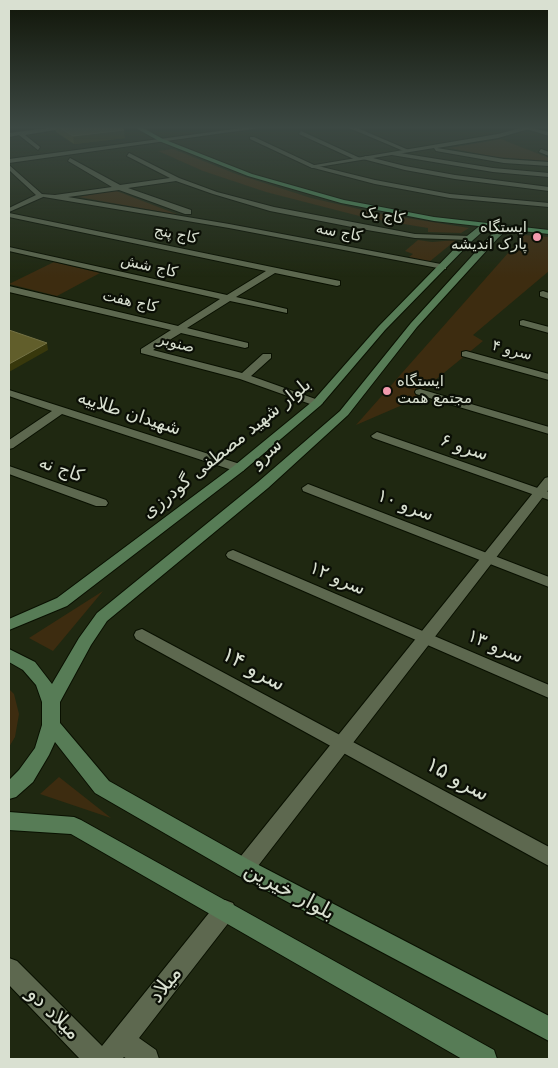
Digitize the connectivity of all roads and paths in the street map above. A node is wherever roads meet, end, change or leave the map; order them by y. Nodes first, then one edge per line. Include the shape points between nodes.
1 (20, 177) edge
2 (99, 177) edge
3 (173, 177) edge
4 (253, 177) edge
5 (279, 177) edge
6 (355, 177) edge
7 (461, 177) edge
8 (177, 179) junction
9 (118, 188) junction
10 (549, 188) edge
11 (41, 196) junction
12 (55, 197) junction
13 (549, 205) edge
14 (9, 210) edge
15 (9, 215) edge
16 (502, 225) junction
17 (230, 226) junction
18 (485, 226) junction
19 (549, 226) edge
20 (549, 232) edge
21 (470, 238) junction
22 (9, 249) edge
23 (443, 267) junction
24 (273, 270) junction
25 (338, 283) dead end
26 (9, 289) edge
27 (227, 298) junction
28 (284, 311) dead end
29 (523, 324) dead end
30 (180, 329) junction
31 (549, 330) edge
32 (245, 345) dead end
33 (466, 354) dead end
34 (267, 356) dead end
35 (244, 377) junction
36 (549, 377) edge
37 (420, 392) dead end
38 (9, 393) edge
39 (317, 402) junction
40 (60, 410) junction
41 (549, 431) edge
42 (377, 436) dead end
43 (9, 445) edge
44 (239, 468) junction
45 (9, 470) edge
46 (308, 488) dead end
47 (546, 490) edge
48 (101, 503) dead end
49 (233, 555) dead end
50 (488, 558) junction
51 (549, 582) edge
52 (9, 625) edge
53 (142, 635) dead end
54 (426, 638) junction
55 (9, 655) edge
56 (549, 692) edge
57 (51, 702) junction
58 (51, 725) junction
59 (342, 744) junction
60 (9, 791) edge
61 (9, 821) edge
62 (549, 857) edge
63 (244, 868) junction
64 (225, 910) junction
65 (9, 969) edge
66 (549, 1029) edge
67 (114, 1050) edge
68 (97, 1059) edge
69 (147, 1059) edge
70 (485, 1059) edge

1 - 11 street
2 - 9 street
3 - 8 street, کاج یک
4 - 18 main road via 381,210
5 - 16 main road via 351,198
6 - 13 street via 441,194
7 - 10 street
8 - 9 street
8 - 21 street, کاج یک via 273,209 330,221 415,236
9 - 12 street
9 - 17 street
11 - 12 street
11 - 14 street
12 - 17 street
15 - 24 street, کاج پنج
16 - 18 main road
16 - 19 main road
16 - 20 main road
16 - 57 main road, سرو via 496,236 414,325 344,413 263,485 102,617
17 - 23 street, کاج سه
18 - 21 main road, بلوار شهید مصطفی گودرزی
21 - 23 main road, بلوار شهید مصطفی گودرزی
22 - 27 street, کاج شش
23 - 39 main road, بلوار شهید مصطفی گودرزی via 382,328
24 - 25 street, کاج پنج
24 - 27 street, صنوبر
26 - 30 street, کاج هفت
27 - 28 street, کاج شش
27 - 30 street, صنوبر
29 - 31 street
30 - 32 street, کاج هفت
30 - 35 street, صنوبر via 144,351
33 - 36 street, سرو ۴
34 - 35 street
35 - 39 street, صنوبر
37 - 41 street
38 - 40 street, شهیدان طلاییه
39 - 44 main road, بلوار شهید مصطفی گودرزی
40 - 43 street
40 - 44 street, شهیدان طلاییه
42 - 47 street, سرو ۶
44 - 52 main road, بلوار شهید مصطفی گودرزی via 62,602
45 - 48 street, کاج نه
46 - 50 street, سرو ۱۰
47 - 50 street
49 - 54 street, سرو ۱۲
50 - 51 street, سرو ۱۰
50 - 54 street
53 - 59 street, سرو ۱۴
54 - 56 street, سرو ۱۳
54 - 59 street
55 - 57 main road via 29,666 44,682
57 - 58 main road
58 - 60 main road via 43,750 26,776
58 - 63 main road, بلوار خیرین via 102,787
59 - 62 street, سرو ۱۵
59 - 63 street
61 - 64 main road via 74,826
63 - 66 main road, بلوار خیرین
64 - 67 street, میلاد
64 - 70 main road
65 - 68 street, میلاد دو
67 - 69 street

